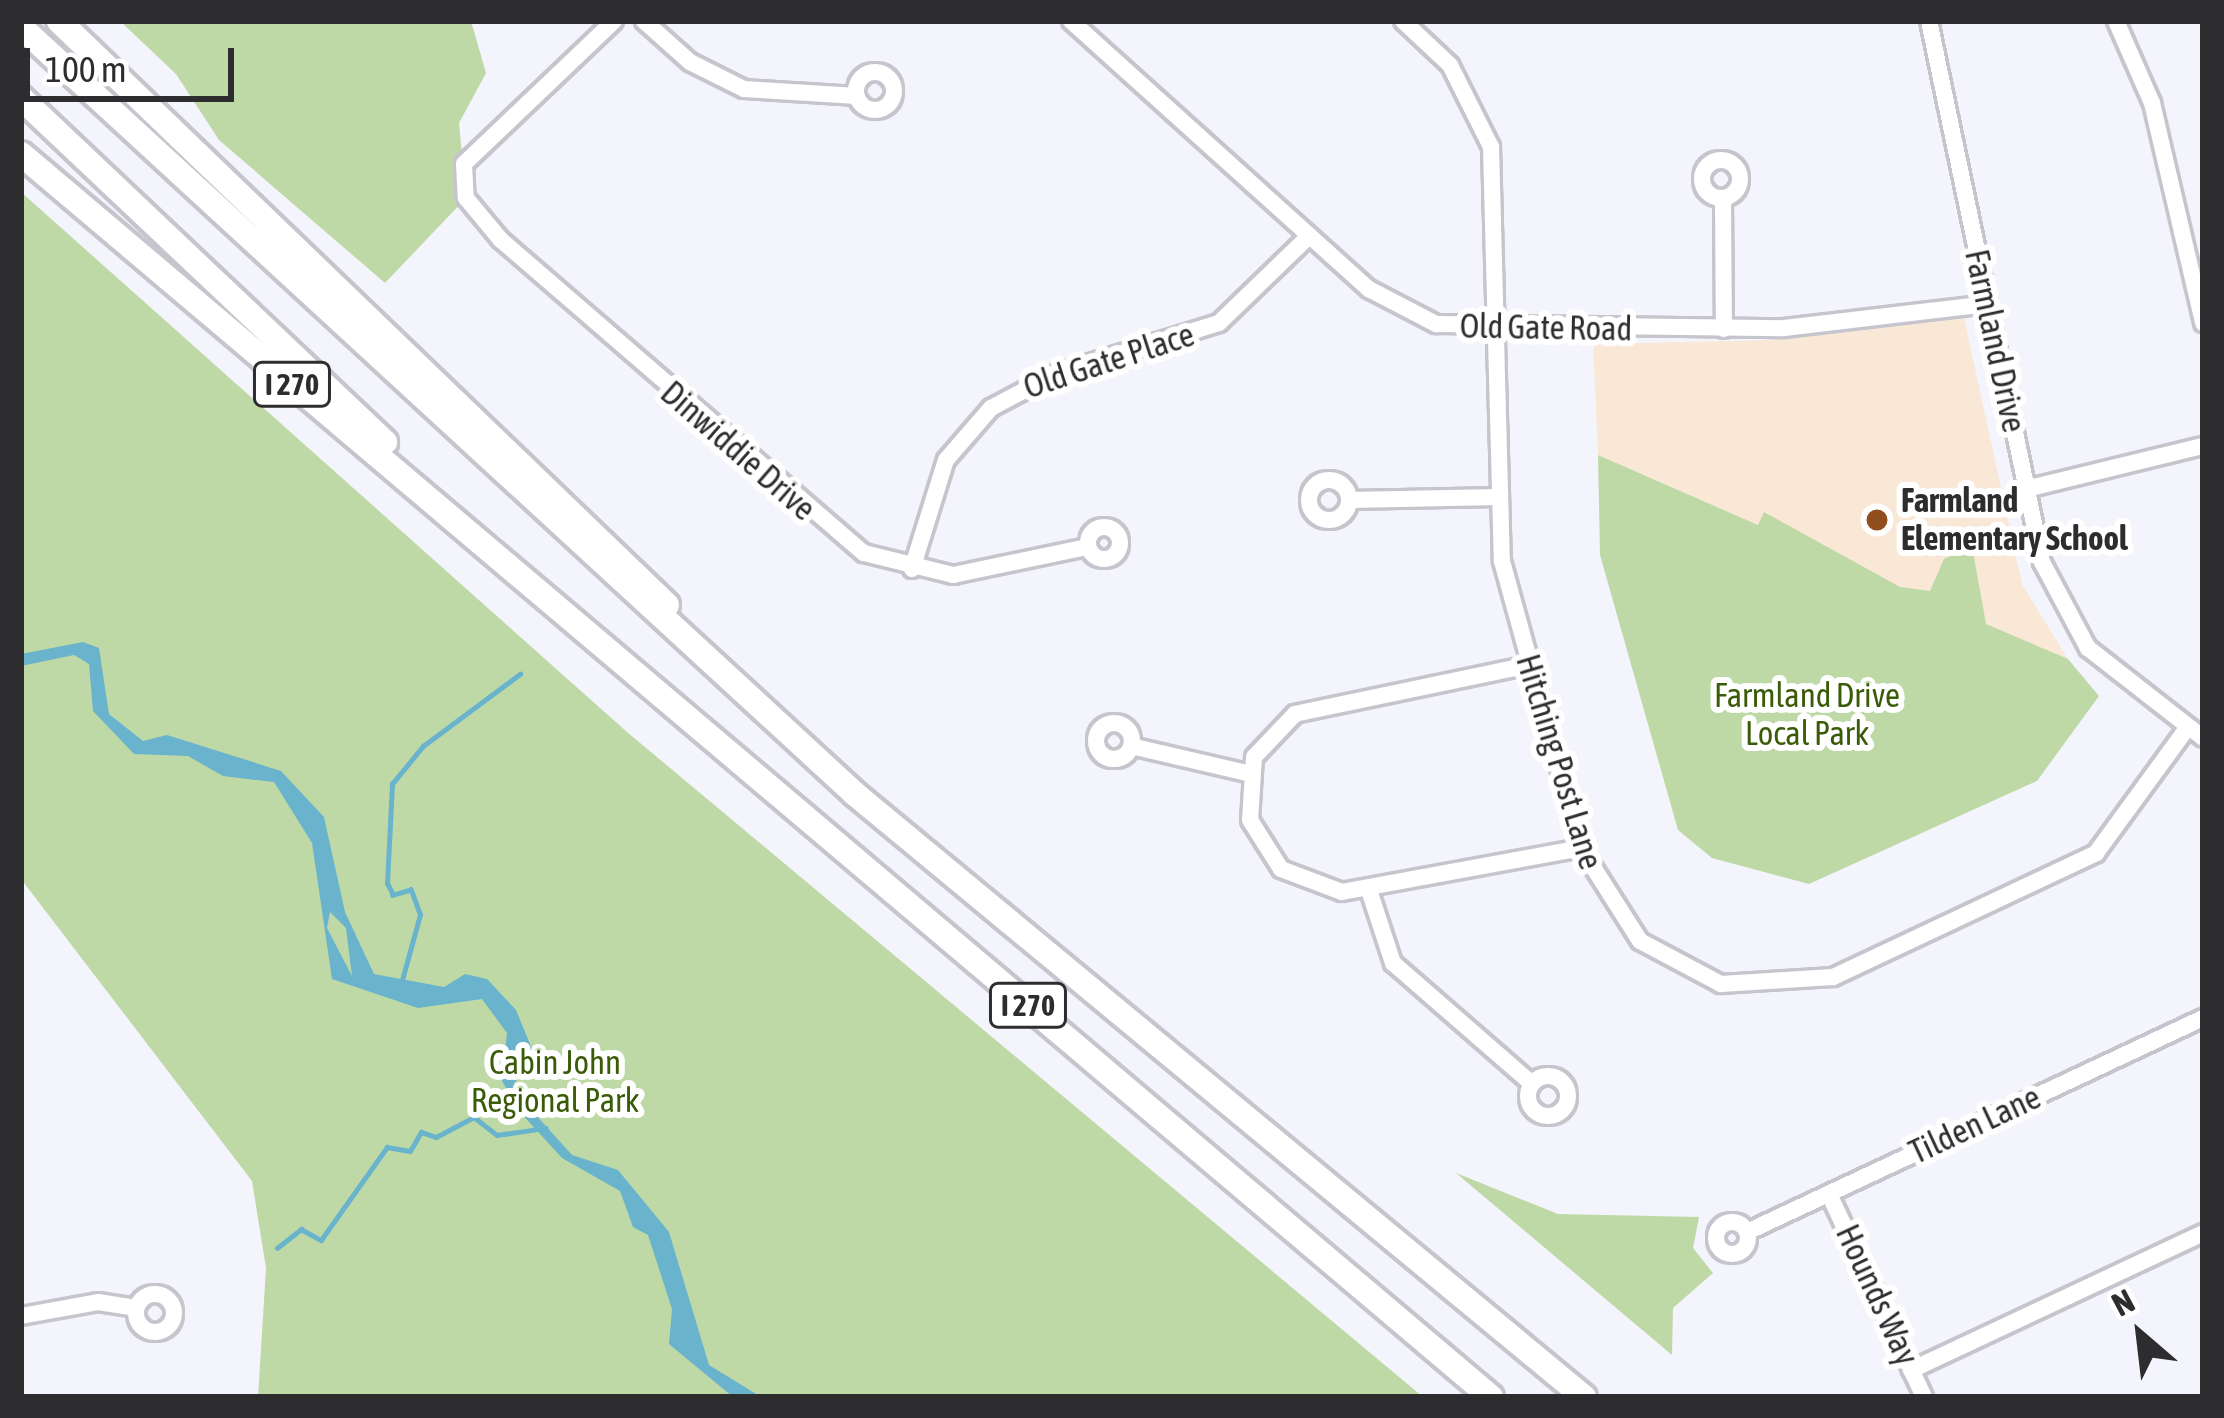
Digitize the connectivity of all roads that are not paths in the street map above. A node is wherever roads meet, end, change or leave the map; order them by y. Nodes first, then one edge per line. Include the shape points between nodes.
1 (59, 21) edge
2 (614, 21) edge
3 (644, 21) edge
4 (1071, 21) edge
5 (1402, 21) edge
6 (1929, 21) edge
7 (2116, 21) edge
8 (21, 27) edge
9 (857, 96) dead end
10 (21, 98) edge
11 (21, 154) edge
12 (1723, 199) dead end
13 (1308, 237) junction
14 (1988, 304) junction
15 (2203, 323) edge
16 (1724, 329) junction
17 (1498, 333) junction
18 (2203, 446) edge
19 (2026, 489) junction
20 (1499, 497) junction
21 (1349, 500) dead end
22 (1088, 547) dead end
23 (912, 569) junction
24 (566, 613) junction
25 (1529, 665) junction
26 (2195, 732) edge
27 (1131, 746) dead end
28 (1247, 773) junction
29 (855, 794) junction
30 (1581, 848) junction
31 (1369, 890) junction
32 (2203, 1018) edge
33 (1532, 1084) dead end
34 (1829, 1194) junction
35 (1747, 1232) dead end
36 (2203, 1233) edge
37 (136, 1309) dead end
38 (21, 1316) edge
39 (1911, 1370) junction
40 (1491, 1397) edge
41 (1585, 1397) edge
42 (1924, 1397) edge

1 - 29 highway, I 270
2 - 23 street, Dinwiddie Drive via 470,153 461,178 530,269 806,511 864,553
3 - 9 street via 690,62 744,88
4 - 13 street, Old Gate Road
5 - 17 street, Hitching Post Lane via 1450,65 1486,133
6 - 14 street, Farmland Drive
7 - 15 street via 2152,103
8 - 29 highway, I 270
10 - 24 highway, I 270
11 - 24 highway, I 270
12 - 16 street
13 - 17 street, Old Gate Road via 1405,312
13 - 23 street, Old Gate Place via 1219,322 1054,374 991,408 946,460
14 - 16 street, Old Gate Road
14 - 19 street, Farmland Drive
16 - 17 street, Old Gate Road
17 - 20 street, Hitching Post Lane
18 - 19 street
19 - 26 street, Farmland Drive via 2042,562 2080,636
20 - 21 street
20 - 25 street, Hitching Post Lane via 1502,561
22 - 23 street, Dinwiddie Drive via 975,574
24 - 40 highway, I 270
25 - 28 street via 1308,708 1282,722
25 - 30 street, Hitching Post Lane
26 - 30 street, Hitching Post Lane via 2096,854 1802,986 1721,984 1666,961 1615,914
27 - 28 street
28 - 31 street via 1250,820 1281,869 1319,890
29 - 41 highway, I 270
30 - 31 street
31 - 33 street via 1393,963
32 - 34 street, Tilden Lane
34 - 35 street, Tilden Lane
34 - 39 street, Hounds Way
36 - 39 street
37 - 38 street via 98,1302
39 - 42 street, Hounds Way

